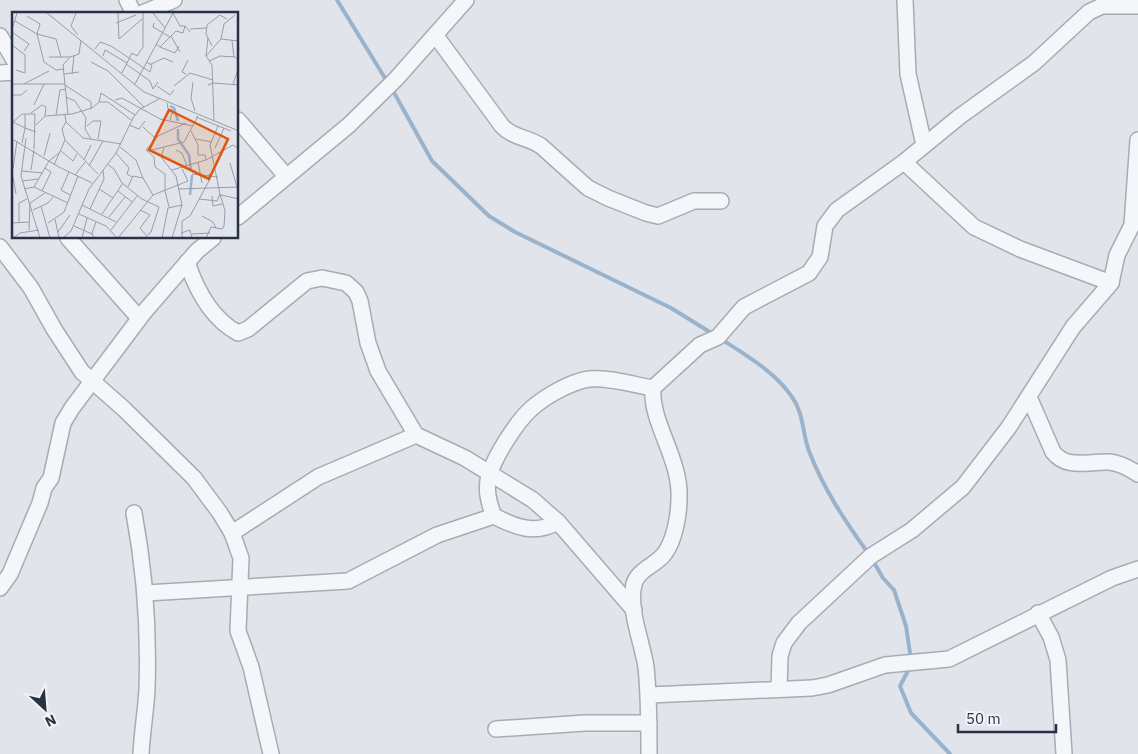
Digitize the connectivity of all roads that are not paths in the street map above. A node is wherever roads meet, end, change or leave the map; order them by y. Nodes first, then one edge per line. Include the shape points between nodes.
1 (127, 0) edge
2 (174, 0) edge
3 (466, 0) edge
4 (905, 0) edge
5 (1138, 6) edge
6 (133, 12) edge
7 (145, 12) edge
8 (0, 36) edge
9 (436, 36) junction
10 (12, 57) edge
11 (239, 121) edge
12 (1138, 140) edge
13 (924, 145) junction
14 (904, 162) junction
15 (286, 176) junction
16 (721, 201) dead end
17 (239, 216) edge
18 (1135, 225) edge
19 (69, 239) edge
20 (212, 239) edge
21 (0, 247) edge
22 (187, 262) junction
23 (1111, 283) junction
24 (140, 318) junction
25 (90, 381) junction
26 (653, 388) junction
27 (1029, 397) junction
28 (416, 435) junction
29 (489, 474) junction
30 (1138, 474) edge
31 (134, 513) dead end
32 (494, 516) junction
33 (558, 522) junction
34 (232, 532) junction
35 (1138, 569) edge
36 (0, 588) edge
37 (240, 589) junction
38 (146, 593) junction
39 (634, 610) junction
40 (1038, 613) junction
41 (779, 689) junction
42 (648, 695) junction
43 (649, 723) junction
44 (496, 729) dead end
45 (141, 754) edge
46 (271, 754) edge
47 (649, 754) edge
48 (1064, 754) edge

1 - 6 street
2 - 7 street
3 - 9 street
4 - 13 street via 908,74
5 - 13 street via 1102,6 1089,12 1034,63
8 - 10 street
9 - 15 street via 349,125
9 - 16 street via 508,133 541,146 597,193 629,208 658,216 694,201
11 - 15 street
12 - 18 street
13 - 14 street
14 - 23 street via 974,227 1020,249
14 - 26 street via 837,210 825,226 820,257 809,273 744,307 718,337 700,346
15 - 17 street
18 - 23 street via 1117,255
19 - 24 street
20 - 22 street
21 - 25 street via 31,288 73,360
22 - 24 street
22 - 28 street via 201,294 226,325 238,333 248,329 307,280 327,278 346,283 360,301 368,343 378,371
23 - 27 street via 1073,327
24 - 25 street
25 - 34 street via 124,409 194,478
25 - 36 street via 63,423 51,478 44,488 10,574
26 - 29 street via 590,379 572,384 532,408 508,439
26 - 39 street via 652,400 675,465 680,498 666,552 636,579
27 - 30 street via 1059,460 1070,464 1110,462
27 - 41 street via 963,488 912,530 871,556 799,623 784,643 780,656
28 - 29 street via 465,458
28 - 34 street via 318,477
29 - 32 street via 488,497
29 - 33 street via 534,500
31 - 38 street
32 - 33 street via 516,527 531,530 550,527
32 - 37 street via 437,535 348,581
33 - 39 street
34 - 37 street via 241,558
35 - 40 street
37 - 38 street
37 - 46 street via 238,631 251,668
38 - 45 street via 147,691
39 - 42 street via 646,666
40 - 41 street via 949,659 885,665 828,685
40 - 48 street via 1051,637 1058,660
41 - 42 street
42 - 43 street
43 - 44 street via 585,723
43 - 47 street

